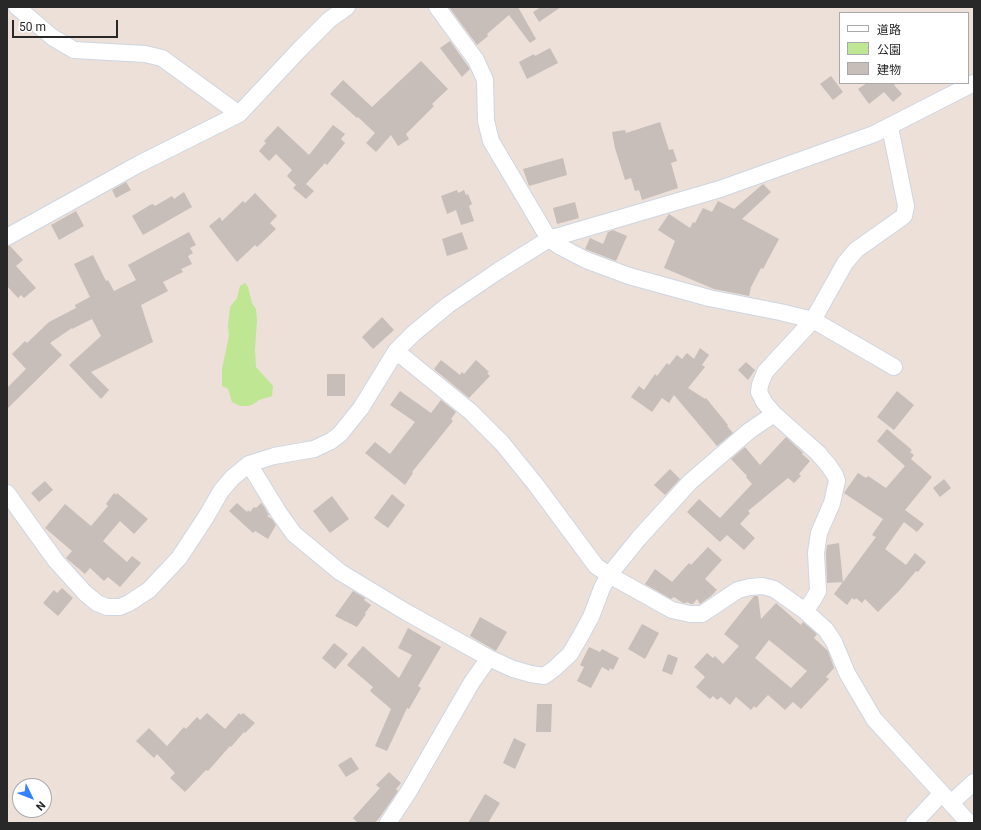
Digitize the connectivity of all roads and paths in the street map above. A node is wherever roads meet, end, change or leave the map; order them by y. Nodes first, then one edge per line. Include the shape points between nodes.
1 (17, 7) edge
2 (347, 7) edge
3 (437, 7) edge
4 (974, 84) edge
5 (239, 114) junction
6 (890, 127) junction
7 (7, 237) edge
8 (549, 239) junction
9 (813, 320) junction
10 (396, 351) junction
11 (894, 366) dead end
12 (774, 414) junction
13 (249, 464) junction
14 (7, 493) edge
15 (609, 575) junction
16 (805, 611) junction
17 (489, 658) junction
18 (974, 782) edge
19 (946, 798) junction
20 (388, 823) edge
21 (914, 823) edge
22 (969, 823) edge

1 - 5 street via 52,37 74,50 145,54 162,58
2 - 5 street via 300,49
3 - 8 street via 476,60 485,80 486,120 491,141
4 - 6 street
5 - 7 street via 139,164
6 - 8 street via 720,189
6 - 9 street via 906,206 904,216 856,250 845,263
8 - 9 street via 586,260 629,276 709,298
8 - 10 street via 448,305
9 - 11 street
9 - 12 street via 765,372 760,392
10 - 13 street via 361,408 331,441 314,449 274,456
10 - 15 street via 466,407 502,443 596,566
12 - 15 street via 749,431 690,482
12 - 16 street via 818,453 837,481 832,503 819,532 816,553 818,591
13 - 14 street via 221,491 169,569 140,597 120,607 107,607 85,593 56,560
13 - 17 street via 294,534 334,567 406,612
15 - 16 street via 672,610 690,614 702,614 738,590 762,586 774,589
15 - 17 street via 570,654 544,676 513,669
16 - 19 street via 826,630 834,642 847,673 874,719
17 - 20 street
18 - 19 street
19 - 21 street
19 - 22 street

